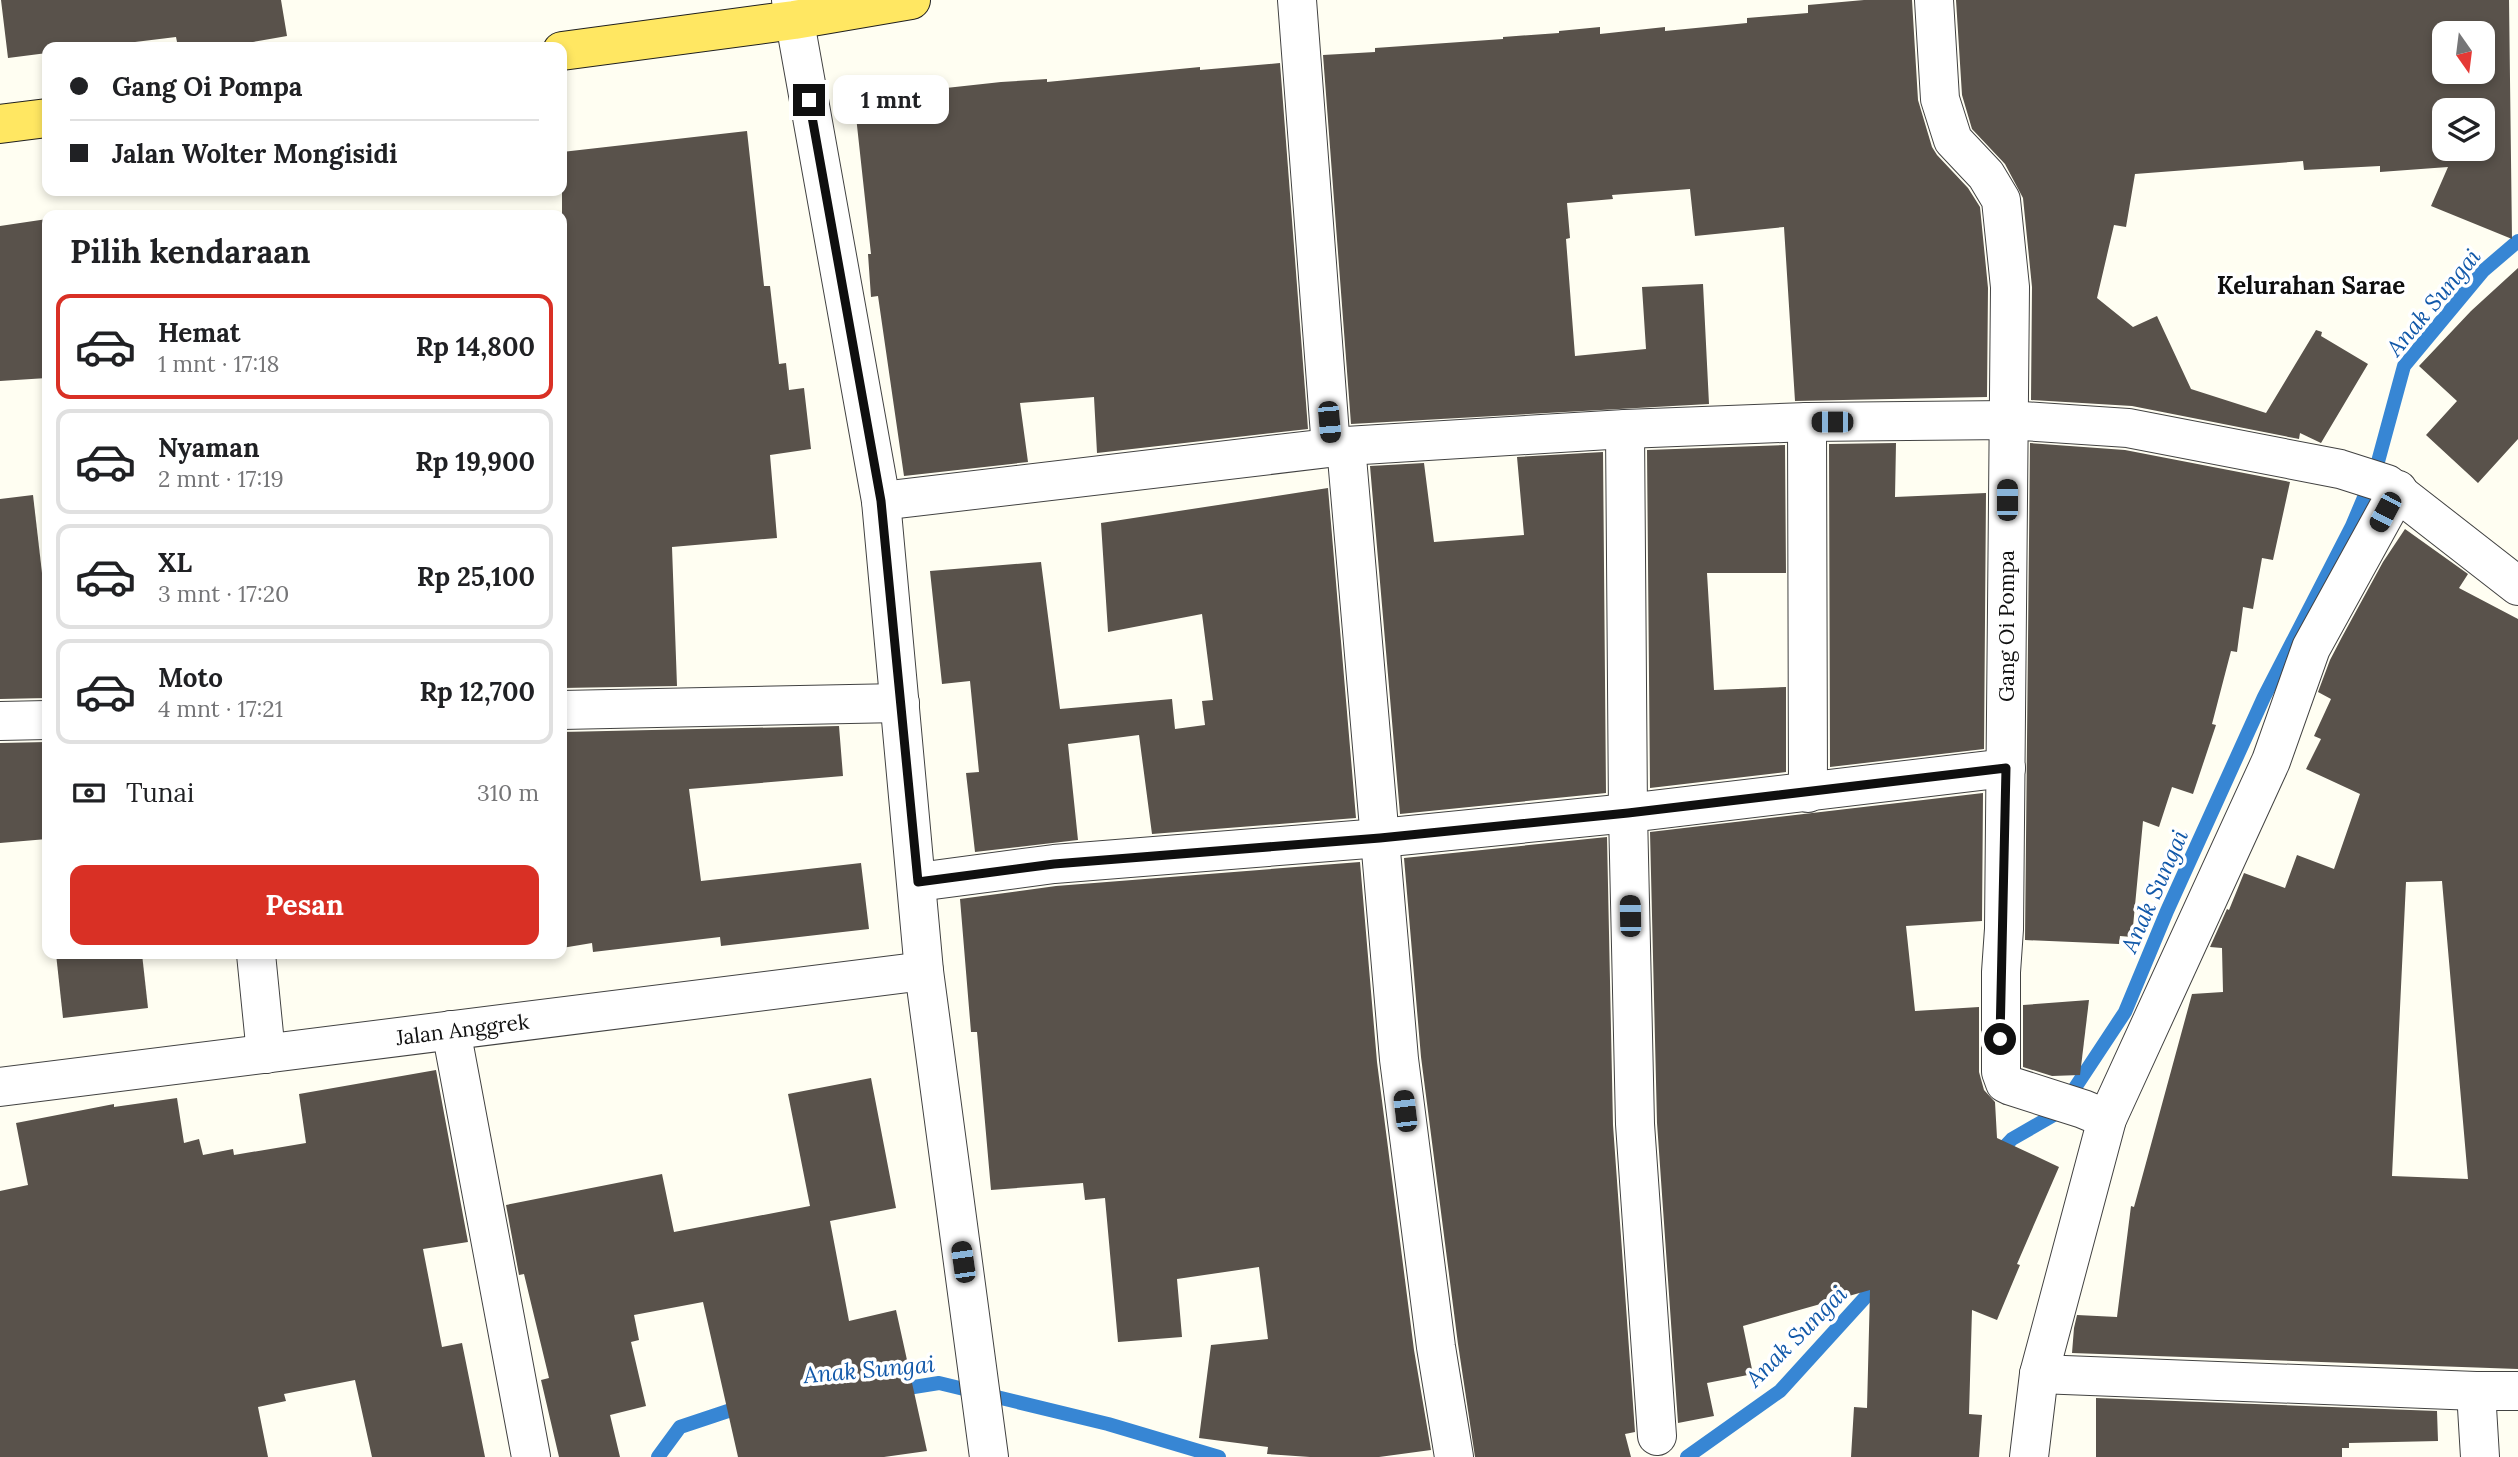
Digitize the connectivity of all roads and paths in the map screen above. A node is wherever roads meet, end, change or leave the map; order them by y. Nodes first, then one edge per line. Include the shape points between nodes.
1 (911, 0) edge
2 (1297, 0) edge
3 (1934, 0) edge
4 (793, 10) edge
5 (567, 50) edge
6 (42, 119) edge
7 (0, 124) edge
8 (2007, 420) junction
9 (1807, 422) junction
10 (1625, 429) junction
11 (1338, 447) junction
12 (2393, 487) junction
13 (881, 501) junction
14 (2518, 586) edge
15 (900, 703) junction
16 (567, 710) edge
17 (42, 720) edge
18 (0, 721) edge
19 (2006, 768) junction
20 (1808, 793) junction
21 (1628, 813) junction
22 (1380, 838) junction
23 (918, 882) junction
24 (256, 959) edge
25 (924, 971) junction
26 (451, 1030) junction
27 (266, 1054) junction
28 (0, 1087) edge
29 (2080, 1109) junction
30 (2039, 1374) junction
31 (2476, 1391) junction
32 (2518, 1391) edge
33 (1657, 1436) dead end
34 (531, 1457) edge
35 (989, 1457) edge
36 (1454, 1457) edge
37 (2029, 1457) edge
38 (2480, 1457) edge

1 - 4 main road
2 - 11 street
3 - 8 street, Gang Oi Pompa via 1940,99 1954,140 1986,175 2001,200 2010,287
4 - 5 main road
4 - 13 street
6 - 7 main road
8 - 9 street
8 - 12 street via 2128,428 2340,469
8 - 19 street, Gang Oi Pompa
9 - 10 street
9 - 20 street
10 - 11 street
10 - 21 street
11 - 13 street
11 - 22 street via 1353,547
12 - 14 street
12 - 29 street via 2311,648 2271,761
13 - 15 street
15 - 16 street
15 - 23 street
17 - 18 street
19 - 20 street
19 - 29 street, Gang Oi Pompa via 2001,1072 2005,1083
20 - 21 street
21 - 22 street
21 - 33 street via 1635,1124
22 - 23 street via 1054,864
22 - 36 street via 1399,1059
23 - 25 street
24 - 27 street
25 - 26 street, Jalan Anggrek
25 - 35 street
26 - 27 street, Jalan Anggrek
26 - 34 street
27 - 28 street, Jalan Anggrek
29 - 30 street
30 - 31 street
30 - 37 street
31 - 32 street
31 - 38 street

